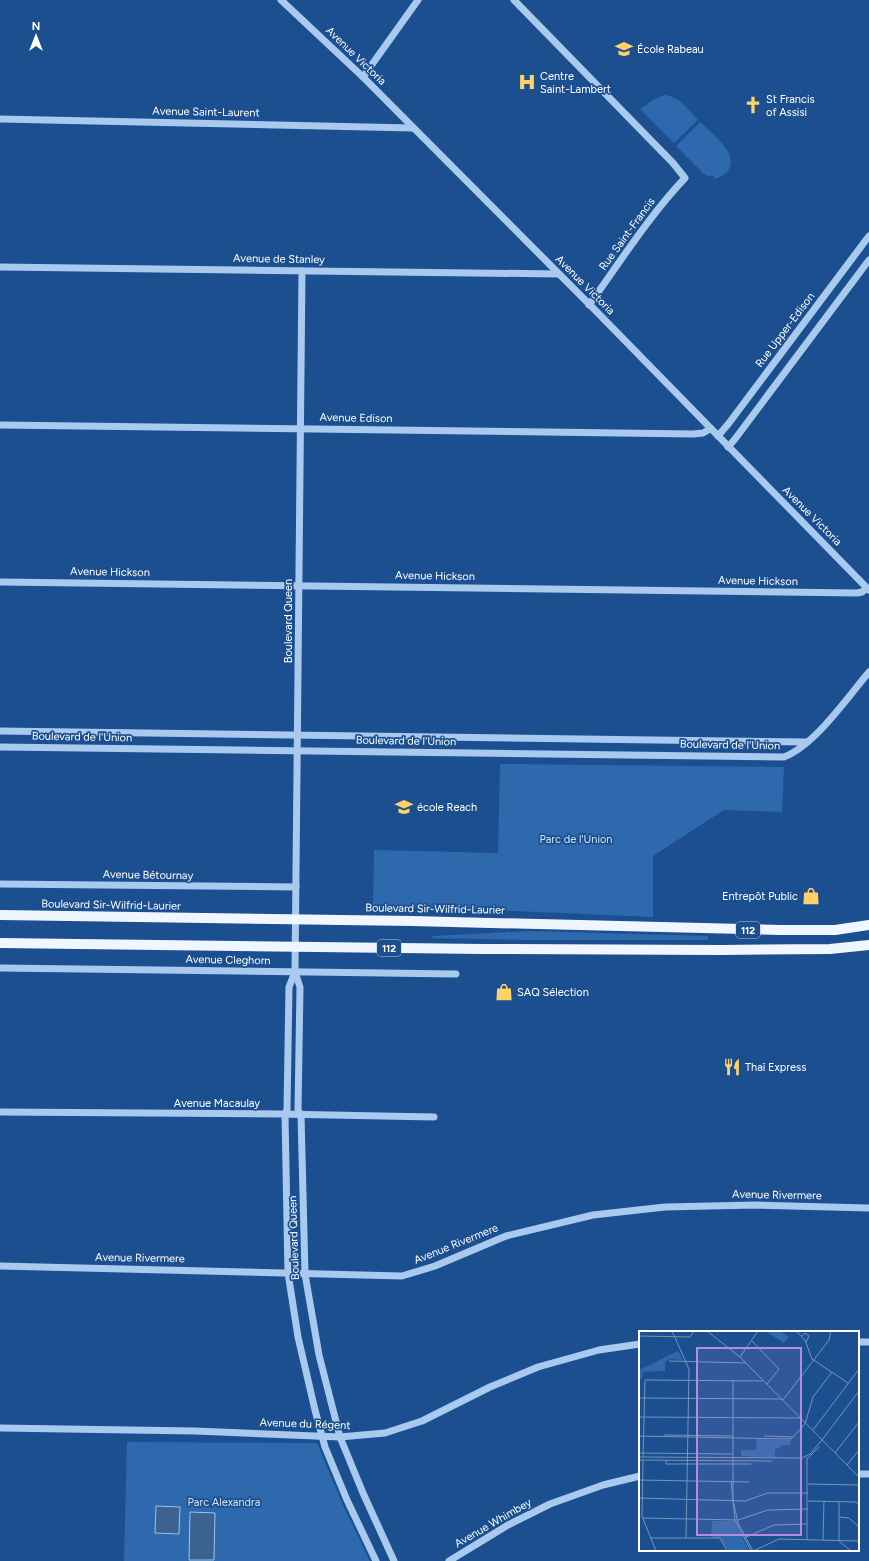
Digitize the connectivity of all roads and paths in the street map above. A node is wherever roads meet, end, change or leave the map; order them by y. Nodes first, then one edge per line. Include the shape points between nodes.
1 (281, 0) edge
2 (418, 0) edge
3 (514, 0) edge
4 (363, 77) junction
5 (0, 119) edge
6 (412, 128) junction
7 (869, 236) edge
8 (869, 260) edge
9 (0, 267) edge
10 (302, 271) junction
11 (558, 274) junction
12 (589, 305) junction
13 (0, 425) edge
14 (301, 428) junction
15 (710, 429) junction
16 (718, 436) junction
17 (728, 447) junction
18 (0, 582) edge
19 (299, 585) junction
20 (868, 589) edge
21 (869, 672) edge
22 (0, 732) edge
23 (298, 736) junction
24 (807, 742) junction
25 (0, 747) edge
26 (298, 751) junction
27 (0, 884) edge
28 (296, 887) junction
29 (0, 916) edge
30 (296, 919) junction
31 (869, 925) edge
32 (0, 943) edge
33 (869, 945) edge
34 (295, 946) junction
35 (0, 968) edge
36 (295, 972) junction
37 (456, 974) dead end
38 (0, 1112) edge
39 (285, 1114) junction
40 (301, 1115) junction
41 (434, 1117) dead end
42 (869, 1208) edge
43 (0, 1266) edge
44 (288, 1273) junction
45 (305, 1274) junction
46 (639, 1344) edge
47 (0, 1428) edge
48 (321, 1436) junction
49 (340, 1437) junction
50 (639, 1476) edge
51 (376, 1561) edge
52 (394, 1561) edge
53 (449, 1561) edge

1 - 4 street, Avenue Victoria
2 - 4 street
3 - 12 street, Rue Saint-Francis via 685,178 658,209
4 - 6 street, Avenue Victoria
5 - 6 street, Avenue Saint-Laurent
6 - 11 street, Avenue Victoria
7 - 16 street, Rue Upper-Edison
8 - 17 street
9 - 10 street, Avenue de Stanley
10 - 11 street, Avenue de Stanley
10 - 14 street, Boulevard Queen
11 - 12 street, Avenue Victoria
12 - 15 street, Avenue Victoria
13 - 14 street, Avenue Edison
14 - 15 street, Avenue Edison via 693,434
14 - 19 street, Boulevard Queen
15 - 16 street, Avenue Victoria
16 - 17 street, Avenue Victoria
17 - 20 street, Avenue Victoria
18 - 19 street, Avenue Hickson
19 - 20 street, Avenue Hickson via 857,593
19 - 23 street, Boulevard Queen
21 - 24 street, Boulevard de l'Union
22 - 23 street, Boulevard de l'Union
23 - 24 street, Boulevard de l'Union
23 - 26 street, Boulevard Queen
24 - 26 street, Boulevard de l'Union via 791,755 784,757
25 - 26 street, Boulevard de l'Union
26 - 28 street, Boulevard Queen
27 - 28 street, Avenue Bétournay
28 - 30 street, Boulevard Queen
29 - 30 main road, Boulevard Sir-Wilfrid-Laurier / 112
30 - 31 main road, Boulevard Sir-Wilfrid-Laurier / 112 via 780,930 836,930
30 - 34 street, Boulevard Queen
32 - 34 main road, 112
33 - 34 main road, 112 via 830,949 721,950
34 - 36 street, Boulevard Queen
35 - 36 street, Avenue Cleghorn
36 - 37 street, Avenue Cleghorn
36 - 39 street, Boulevard Queen via 289,987
36 - 40 street, Boulevard Queen via 300,987 298,1110
38 - 39 street, Avenue Macaulay
39 - 40 street, Avenue Macaulay
39 - 44 street, Boulevard Queen
40 - 41 street, Avenue Macaulay
40 - 45 street, Boulevard Queen
42 - 45 street, Avenue Rivermere via 680,1206 593,1214 506,1236 434,1266 402,1276
43 - 44 street, Avenue Rivermere
44 - 45 street, Avenue Rivermere
44 - 48 street, Boulevard Queen via 298,1337
45 - 49 street, Boulevard Queen via 319,1355
46 - 49 street, Avenue du Régent via 599,1350 538,1367 490,1387 422,1421 385,1432
47 - 48 street, Avenue du Régent
48 - 49 street, Avenue du Régent
48 - 51 street, Boulevard Queen
49 - 52 street, Boulevard Queen
50 - 53 street, Avenue Whimbey via 603,1485 550,1504 508,1525

